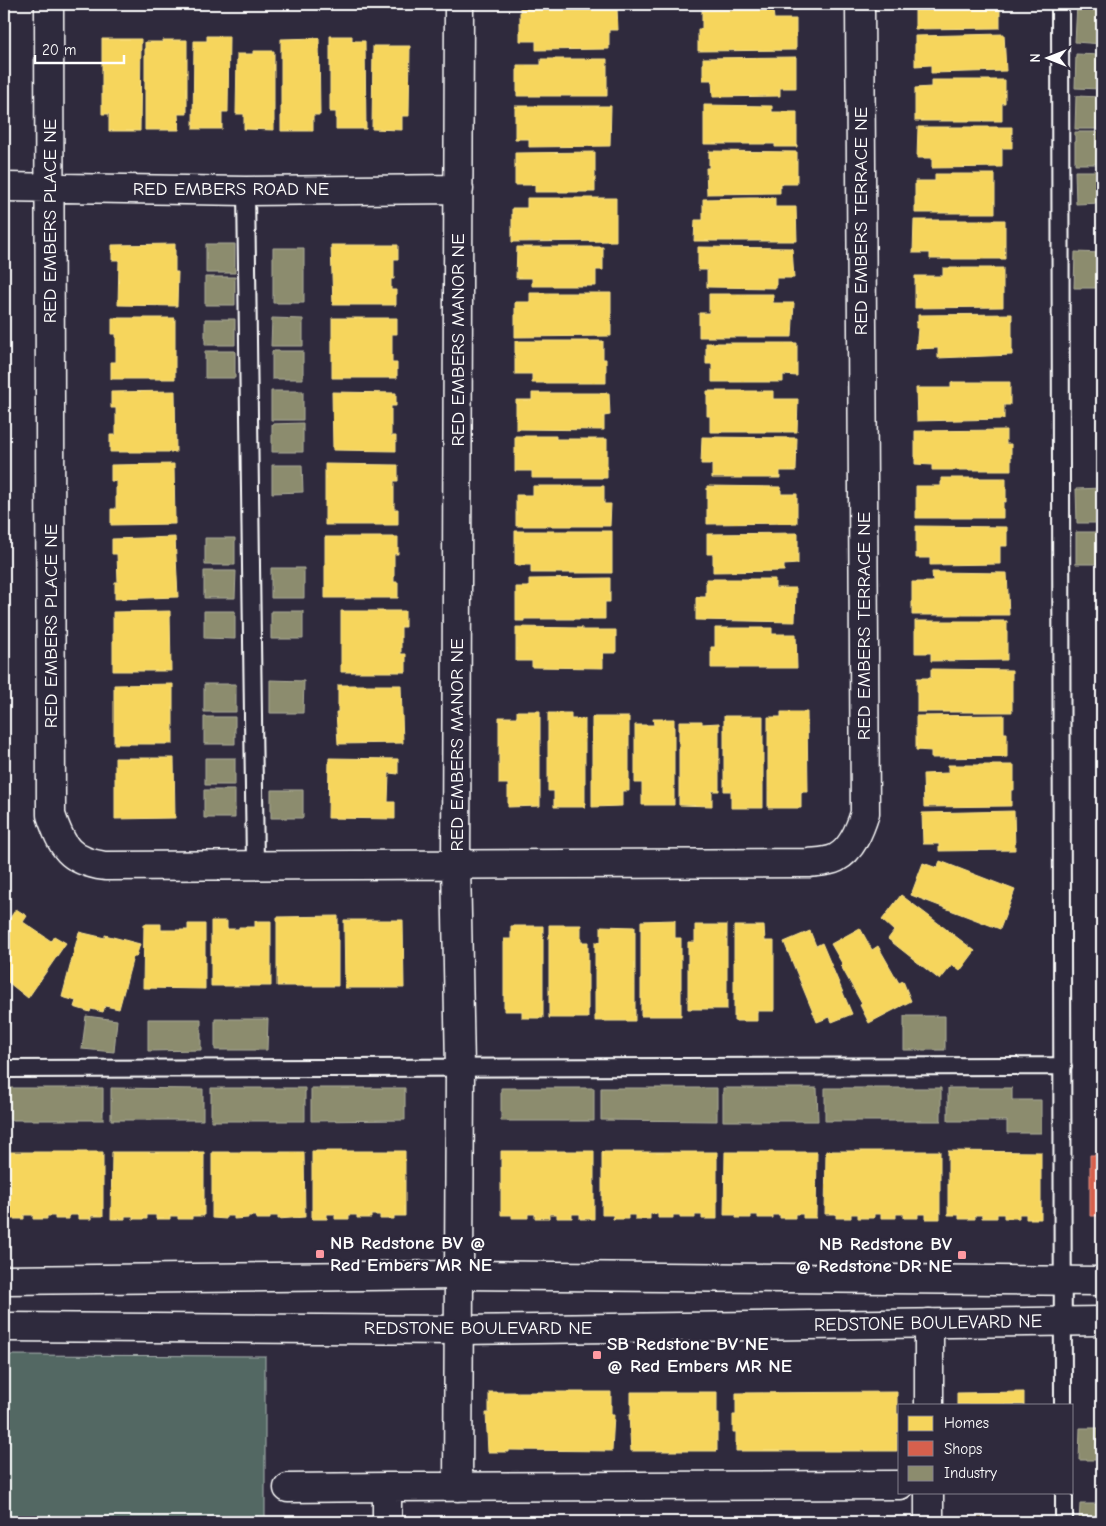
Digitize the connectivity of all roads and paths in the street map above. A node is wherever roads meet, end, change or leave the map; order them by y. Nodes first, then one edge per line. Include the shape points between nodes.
1 (49, 4) edge
2 (459, 4) edge
3 (860, 4) edge
4 (1060, 4) edge
5 (4, 187) edge
6 (50, 187) junction
7 (459, 189) junction
8 (246, 191) junction
9 (456, 864) junction
10 (255, 865) junction
11 (1063, 1066) junction
12 (460, 1067) junction
13 (4, 1069) edge
14 (460, 1275) junction
15 (4, 1280) edge
16 (1063, 1280) junction
17 (1102, 1280) edge
18 (1063, 1321) junction
19 (1102, 1321) edge
20 (929, 1323) junction
21 (4, 1327) edge
22 (459, 1330) junction
23 (929, 1404) edge
24 (1064, 1404) edge
25 (898, 1485) edge
26 (387, 1487) junction
27 (458, 1487) junction
28 (288, 1488) dead end
29 (929, 1494) edge
30 (1064, 1494) edge
31 (387, 1522) edge
32 (929, 1522) edge
33 (1064, 1522) edge

1 - 6 street, RED EMBERS PLACE NE
2 - 7 street, RED EMBERS MANOR NE
3 - 9 street, RED EMBERS TERRACE NE via 866,813 860,827 850,846 835,858 808,863
4 - 11 lane
5 - 6 street, RED EMBERS ROAD NE
6 - 8 street, RED EMBERS ROAD NE
6 - 10 street, RED EMBERS PLACE NE via 51,815 59,839 71,854 88,864
7 - 8 street, RED EMBERS ROAD NE
7 - 9 street, RED EMBERS MANOR NE
8 - 10 lane
9 - 10 street, RED EMBERS PLACE NE
9 - 12 street, RED EMBERS MANOR NE
11 - 12 lane
11 - 16 lane
12 - 13 lane
12 - 14 street, RED EMBERS MANOR NE
14 - 15 street
14 - 16 street
14 - 22 street, RED EMBERS MANOR NE
16 - 17 street
16 - 18 lane
18 - 19 street, REDSTONE BOULEVARD NE
18 - 20 street, REDSTONE BOULEVARD NE
18 - 24 lane
20 - 22 street, REDSTONE BOULEVARD NE
20 - 23 street
21 - 22 street, REDSTONE BOULEVARD NE
22 - 27 street, RED EMBERS MANOR NE
25 - 27 street
26 - 27 street
26 - 28 street
26 - 31 street
29 - 32 street
30 - 33 lane

